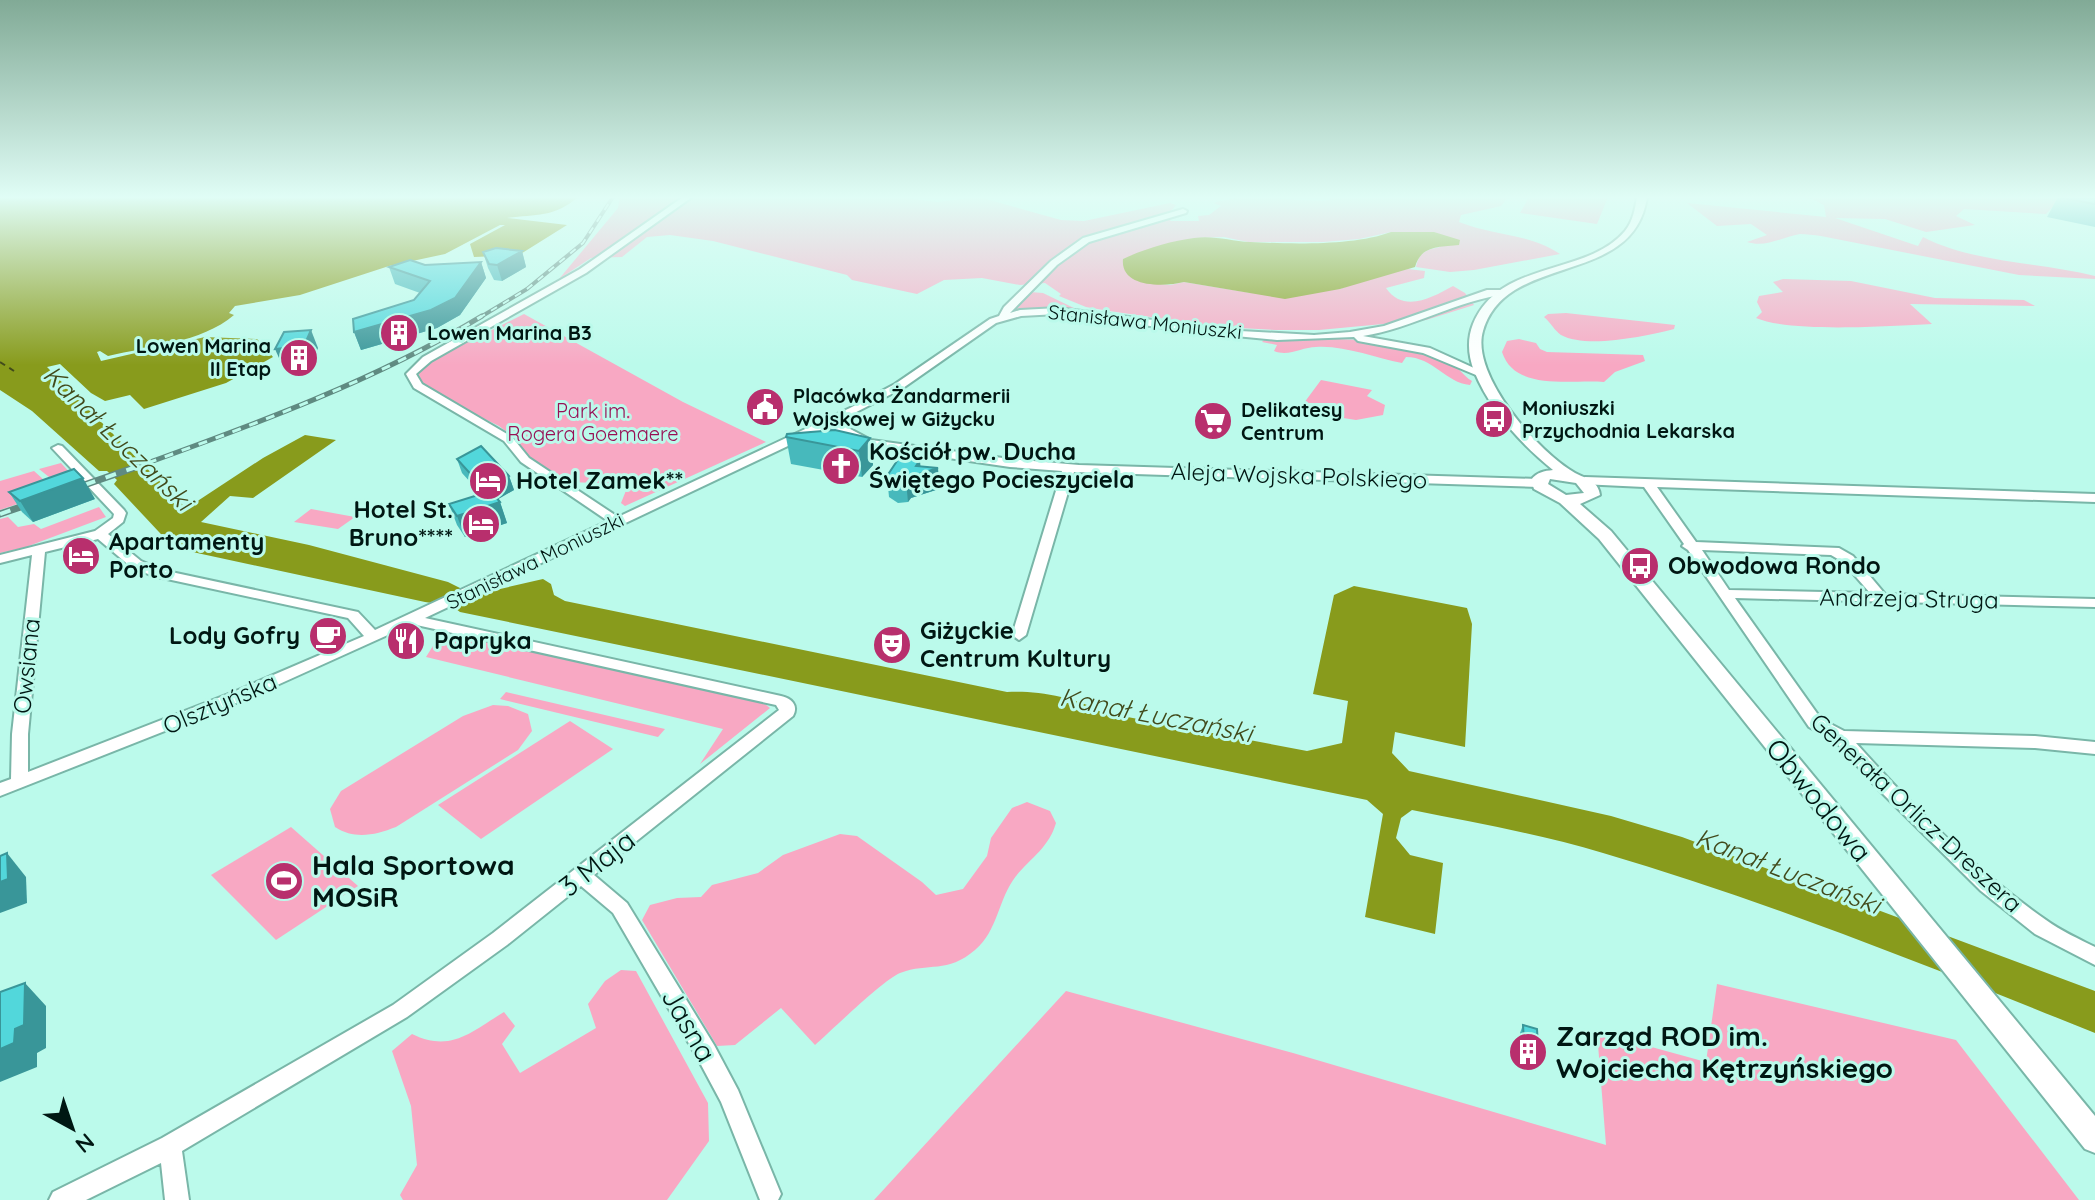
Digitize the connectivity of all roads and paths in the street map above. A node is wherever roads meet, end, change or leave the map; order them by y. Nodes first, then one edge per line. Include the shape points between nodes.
1 (609, 253) edge
2 (1069, 253) edge
3 (1591, 253) edge
4 (1504, 292) junction
5 (1003, 318) junction
6 (1350, 335) junction
7 (1480, 373) junction
8 (829, 423) junction
9 (807, 433) junction
10 (869, 442) junction
11 (1533, 446) junction
12 (58, 448) dead end
13 (1069, 469) junction
14 (1569, 475) junction
15 (1542, 479) junction
16 (1644, 486) junction
17 (1581, 493) junction
18 (2095, 498) edge
19 (617, 522) junction
20 (100, 534) junction
21 (1689, 546) junction
22 (39, 550) junction
23 (0, 559) edge
24 (1724, 594) junction
25 (1881, 598) junction
26 (2095, 603) edge
27 (436, 609) joint
28 (412, 620) junction
29 (1019, 635) dead end
30 (373, 637) junction
31 (1841, 737) junction
32 (2095, 748) edge
33 (19, 783) junction
34 (0, 790) edge
35 (581, 875) junction
36 (2095, 957) edge
37 (2095, 1139) edge
38 (170, 1146) junction
39 (769, 1194) dead end
40 (61, 1200) edge
41 (177, 1200) edge

1 - 19 street via 427,359 411,374 418,386 508,439 525,460
2 - 5 street via 1040,276
3 - 4 main road, Stanisława Moniuszki
4 - 6 street, Stanisława Moniuszki
4 - 7 main road via 1476,327 1473,343
5 - 6 street, Stanisława Moniuszki via 1058,311 1249,333
5 - 8 street, Stanisława Moniuszki via 899,386
6 - 7 street, Stanisława Moniuszki via 1418,347
7 - 11 main road
8 - 9 street, Stanisława Moniuszki
8 - 10 street, Aleja Wojska Polskiego
9 - 10 street, Aleja Wojska Polskiego
9 - 19 street, Stanisława Moniuszki
10 - 13 street, Aleja Wojska Polskiego
11 - 14 main road
11 - 15 main road
12 - 20 street via 120,513
13 - 15 street, Aleja Wojska Polskiego
13 - 29 street
14 - 15 main road
14 - 17 main road
15 - 17 main road via 1547,493
16 - 17 street
16 - 18 street
16 - 21 street, Generała Orlicz-Dreszera
17 - 37 main road, Obwodowa via 1605,535
19 - 27 street, Stanisława Moniuszki
20 - 22 street
20 - 30 street via 146,568 353,615
21 - 24 street, Generała Orlicz-Dreszera
21 - 25 street via 1834,551 1848,559
22 - 23 street
22 - 33 street, Owsiana
24 - 25 street, Andrzeja Struga
24 - 31 street, Generała Orlicz-Dreszera via 1815,723
25 - 26 street, Andrzeja Struga
27 - 28 street, Olsztyńska
28 - 30 street, Olsztyńska
28 - 35 street, 3 Maja via 781,701 787,708 781,719
30 - 33 street, Olsztyńska
31 - 32 street
31 - 36 street, Generała Orlicz-Dreszera via 1988,886 2042,928
33 - 34 street, Olsztyńska
35 - 38 street, 3 Maja via 400,1011
35 - 39 street, Jasna via 620,908 706,1052
38 - 40 street, 3 Maja
38 - 41 street

